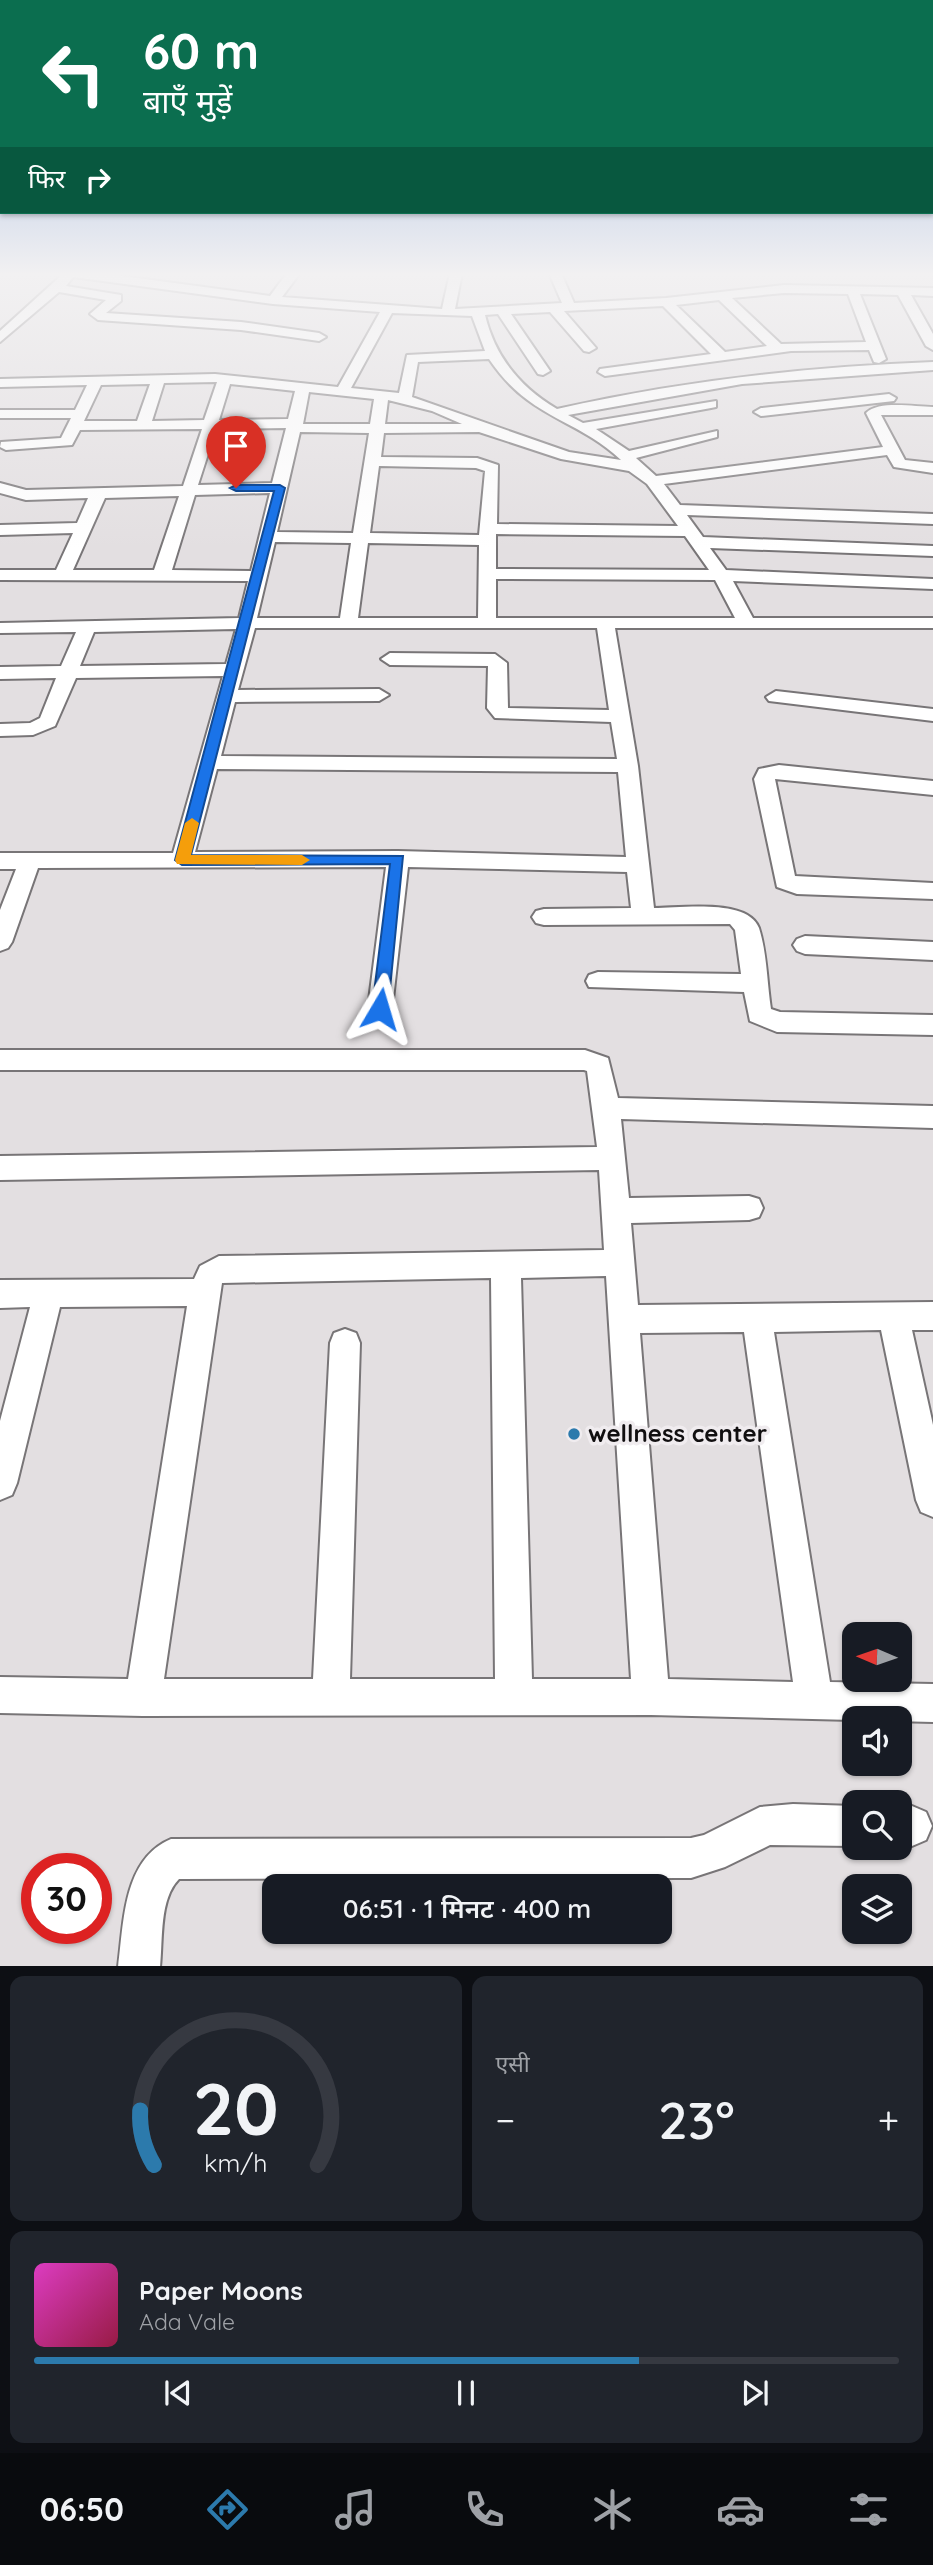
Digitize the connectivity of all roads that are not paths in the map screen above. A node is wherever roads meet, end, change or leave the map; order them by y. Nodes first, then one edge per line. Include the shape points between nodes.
1 (357, 365) edge
2 (411, 365) edge
3 (501, 365) edge
4 (539, 365) edge
5 (654, 365) edge
6 (881, 365) edge
7 (933, 366) edge
8 (882, 369) junction
9 (543, 371) dead end
10 (605, 372) dead end
11 (159, 379) junction
12 (225, 379) junction
13 (96, 380) junction
14 (0, 383) edge
15 (303, 388) junction
16 (342, 392) junction
17 (382, 396) junction
18 (405, 399) junction
19 (711, 404) dead end
20 (890, 405) junction
21 (933, 411) edge
22 (761, 412) dead end
23 (0, 414) edge
24 (554, 414) junction
25 (78, 420) junction
26 (210, 424) junction
27 (143, 425) junction
28 (295, 425) junction
29 (583, 427) junction
30 (376, 428) junction
31 (485, 429) junction
32 (712, 434) dead end
33 (6, 445) dead end
34 (892, 450) junction
35 (627, 456) junction
36 (371, 461) junction
37 (933, 468) edge
38 (637, 469) junction
39 (653, 481) junction
40 (0, 488) edge
41 (191, 488) junction
42 (280, 488) junction
43 (99, 492) junction
44 (675, 510) junction
45 (933, 519) edge
46 (83, 528) junction
47 (0, 530) edge
48 (488, 534) junction
49 (268, 537) junction
50 (693, 537) junction
51 (360, 538) junction
52 (933, 551) edge
53 (487, 574) junction
54 (721, 575) junction
55 (0, 576) edge
56 (62, 576) junction
57 (258, 576) junction
58 (161, 577) junction
59 (933, 584) edge
60 (348, 622) junction
61 (487, 622) junction
62 (247, 623) junction
63 (605, 623) junction
64 (747, 623) junction
65 (933, 623) edge
66 (87, 627) junction
67 (0, 628) edge
68 (390, 659) dead end
69 (233, 670) junction
70 (71, 672) junction
71 (0, 673) edge
72 (379, 695) dead end
73 (226, 696) junction
74 (776, 697) dead end
75 (933, 715) edge
76 (620, 716) junction
77 (0, 730) edge
78 (208, 762) junction
79 (628, 766) junction
80 (933, 788) edge
81 (398, 859) junction
82 (30, 860) junction
83 (182, 860) junction
84 (0, 861) edge
85 (638, 865) junction
86 (933, 891) edge
87 (544, 917) dead end
88 (643, 917) junction
89 (0, 942) edge
90 (805, 945) dead end
91 (933, 951) edge
92 (598, 981) dead end
93 (755, 983) junction
94 (380, 1009) dead end
95 (933, 1025) edge
96 (0, 1060) edge
97 (607, 1108) junction
98 (933, 1117) edge
99 (610, 1158) junction
100 (0, 1168) edge
101 (749, 1208) dead end
102 (616, 1211) junction
103 (506, 1263) junction
104 (619, 1263) junction
105 (204, 1292) junction
106 (49, 1293) junction
107 (0, 1294) edge
108 (893, 1315) junction
109 (933, 1316) edge
110 (757, 1318) junction
111 (625, 1319) junction
112 (345, 1343) dead end
113 (0, 1483) edge
114 (933, 1500) edge
115 (0, 1695) edge
116 (652, 1697) junction
117 (143, 1698) junction
118 (331, 1698) junction
119 (514, 1698) junction
120 (814, 1701) junction
121 (933, 1703) edge
122 (842, 1826) edge
123 (139, 1966) edge

1 - 16 street
2 - 18 street
3 - 24 street via 525,396
4 - 9 street
5 - 10 street
6 - 8 street
7 - 8 street
8 - 20 street
8 - 24 street via 694,387
11 - 12 street
11 - 13 street
11 - 27 street
12 - 15 street
12 - 26 street
13 - 14 street
13 - 25 street
15 - 16 street
15 - 28 street
16 - 17 street
17 - 18 street
17 - 30 street
18 - 31 street
19 - 29 street
20 - 21 street
20 - 22 street
20 - 34 street via 873,413
23 - 25 street
24 - 29 street
25 - 27 street
25 - 33 street via 65,444
26 - 27 street
26 - 28 street
26 - 41 street
28 - 30 street
28 - 42 street
29 - 35 street
30 - 31 street
30 - 36 street
31 - 38 street via 566,456
32 - 35 street
34 - 37 street via 902,466
34 - 39 street
35 - 38 street
36 - 48 street via 489,466 495,474
36 - 51 street
38 - 39 street
39 - 44 street
40 - 43 street via 20,495
41 - 42 street
41 - 43 street
41 - 58 street
42 - 49 street
43 - 46 street
44 - 45 street
44 - 50 street
46 - 47 street
46 - 56 street
48 - 50 street
48 - 51 street
48 - 53 street
49 - 51 street
49 - 57 street
50 - 52 street
50 - 54 street
51 - 60 street
53 - 54 street
53 - 61 street
54 - 59 street
54 - 64 street
55 - 56 street
56 - 58 street
57 - 58 street
57 - 62 street
60 - 61 street
60 - 62 street
61 - 63 street
62 - 66 street
62 - 69 street
63 - 64 street
63 - 76 street
64 - 65 street
66 - 67 street
66 - 70 street
68 - 76 street via 495,660 497,708 502,714
69 - 70 street
69 - 73 street
70 - 71 street
70 - 77 street via 48,722 33,729
72 - 73 street
73 - 78 street
74 - 75 street
76 - 79 street
78 - 79 street
78 - 83 street
79 - 85 street
80 - 86 street via 779,772 766,774 764,779 785,881 797,886
81 - 83 street
81 - 85 street
81 - 94 street
82 - 83 street
82 - 84 street
82 - 89 street
85 - 88 street
87 - 88 street
88 - 93 street via 740,919 747,928
90 - 91 street
92 - 93 street
93 - 95 street via 759,1014 771,1022
96 - 97 street via 585,1060 599,1065
97 - 98 street
97 - 99 street
99 - 100 street
99 - 102 street
101 - 102 street
102 - 104 street
103 - 104 street
103 - 105 street via 219,1269 210,1275
103 - 119 street
104 - 111 street
105 - 106 street
105 - 117 street
106 - 107 street
106 - 113 street
108 - 109 street
108 - 110 street
108 - 114 street
110 - 111 street
110 - 120 street
111 - 116 street
112 - 118 street
115 - 117 street
116 - 119 street
116 - 120 street
117 - 118 street
118 - 119 street
120 - 121 street
122 - 123 street via 769,1825 746,1833 718,1852 691,1858 171,1860 153,1882

